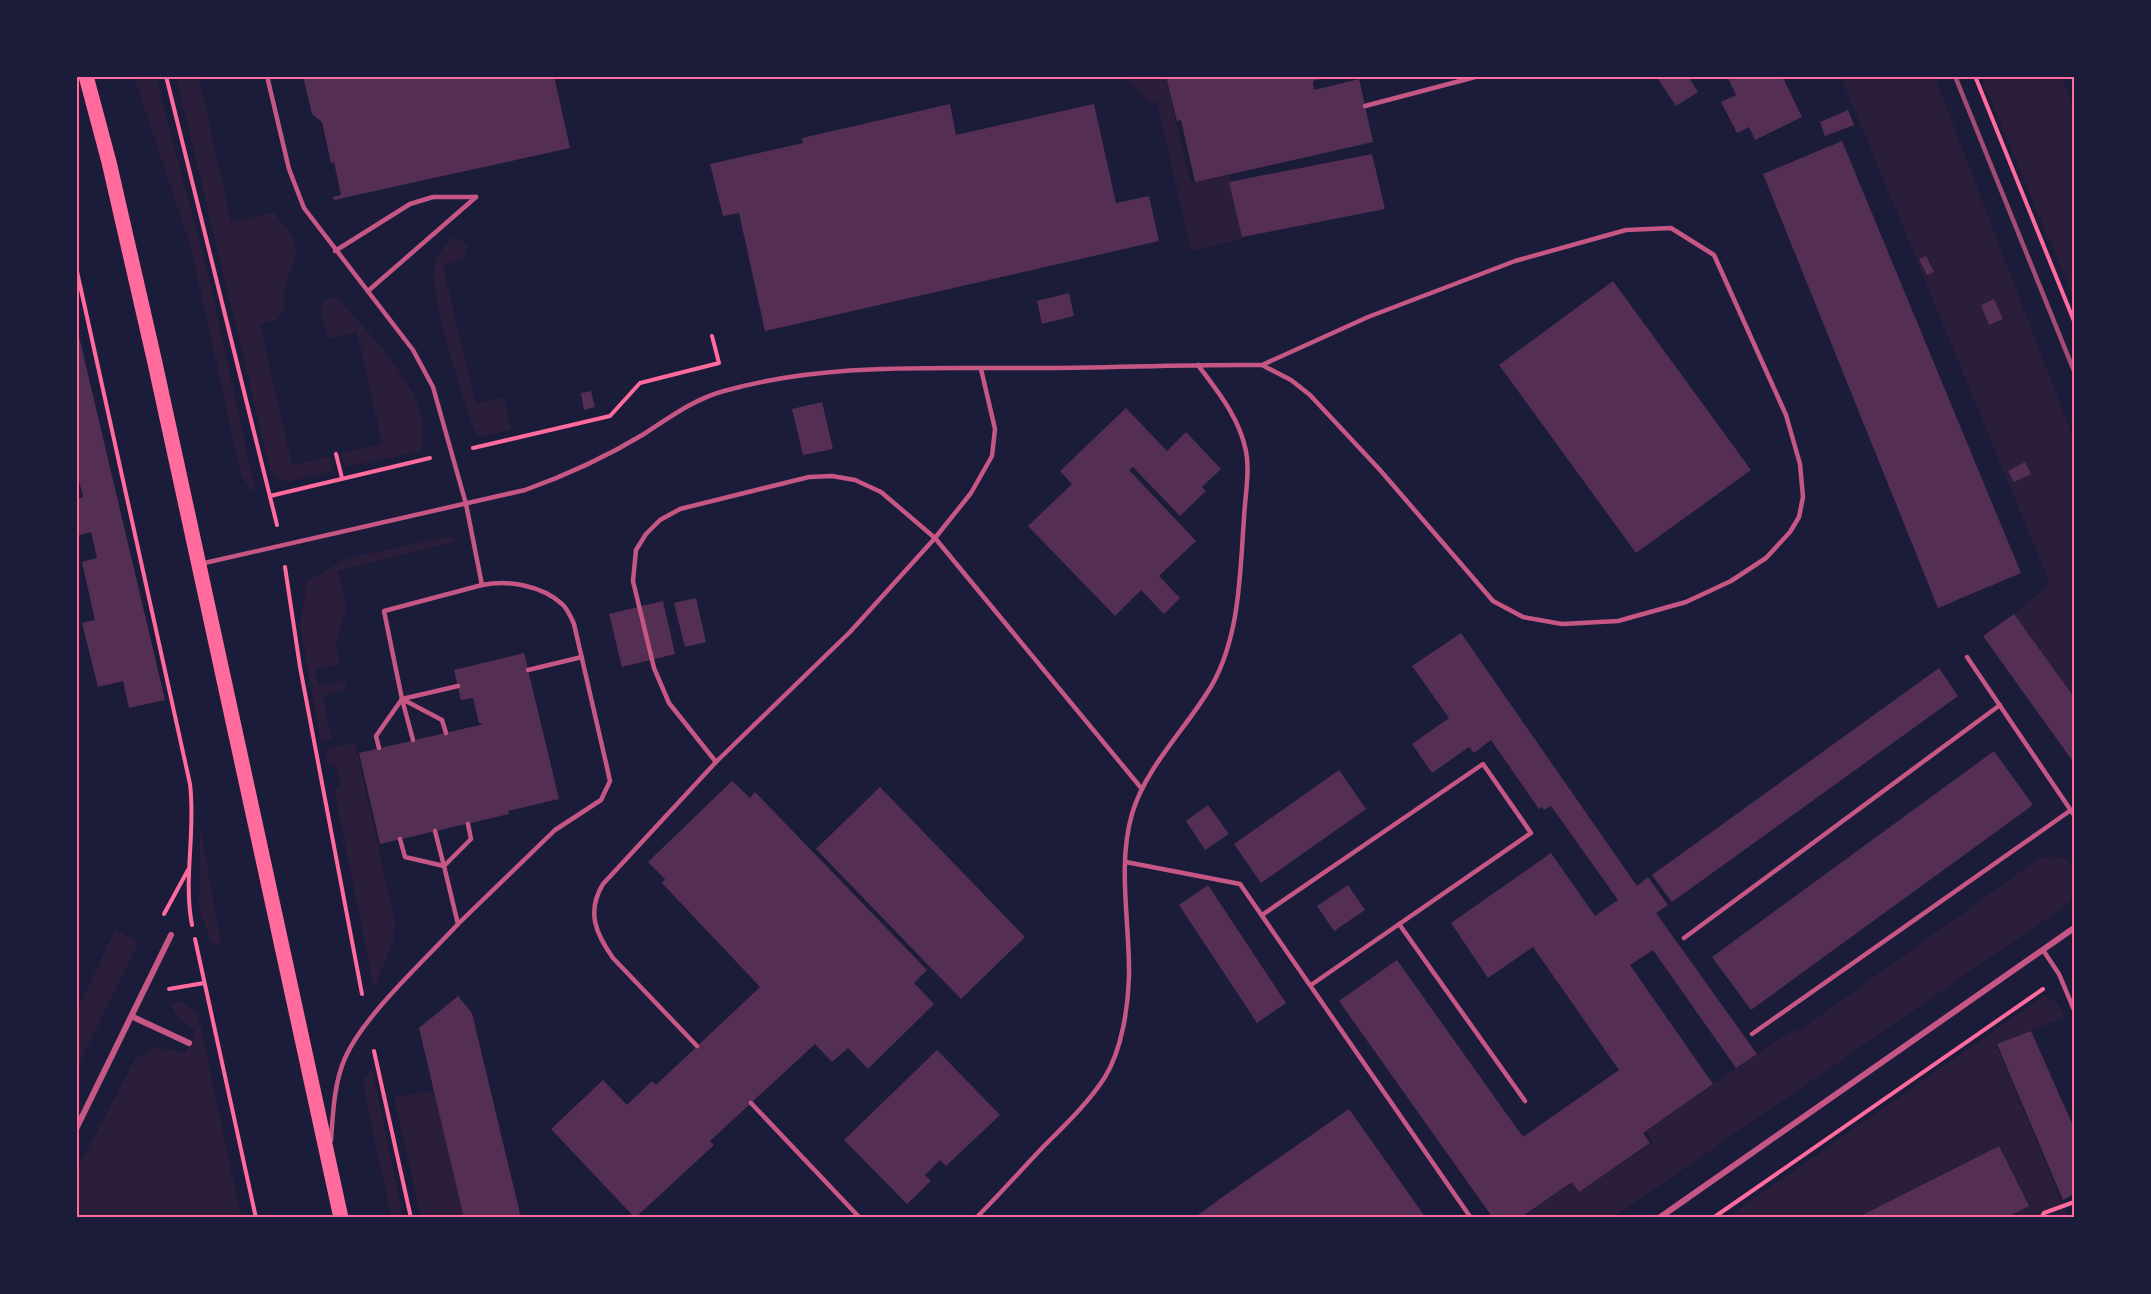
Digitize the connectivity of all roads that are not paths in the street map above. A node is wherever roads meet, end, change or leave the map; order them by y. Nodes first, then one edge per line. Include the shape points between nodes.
1 (86, 76) edge
2 (267, 76) edge
3 (1479, 76) edge
4 (1365, 106) dead end
5 (335, 251) junction
6 (368, 291) junction
7 (1198, 365) junction
8 (1262, 365) junction
9 (981, 369) junction
10 (466, 504) junction
11 (935, 538) junction
12 (200, 564) junction
13 (482, 585) junction
14 (582, 657) junction
15 (1967, 657) dead end
16 (528, 670) dead end
17 (458, 686) dead end
18 (402, 699) junction
19 (2000, 705) junction
20 (446, 733) dead end
21 (413, 740) dead end
22 (379, 748) dead end
23 (716, 762) junction
24 (1142, 789) junction
25 (2071, 810) junction
26 (2074, 815) edge
27 (468, 824) dead end
28 (435, 831) dead end
29 (400, 839) dead end
30 (1126, 862) junction
31 (444, 866) junction
32 (1262, 915) junction
33 (458, 924) junction
34 (1399, 924) junction
35 (2074, 928) edge
36 (171, 935) dead end
37 (1684, 938) dead end
38 (2043, 950) junction
39 (1311, 985) junction
40 (2074, 1010) edge
41 (133, 1017) junction
42 (1752, 1034) dead end
43 (189, 1043) dead end
44 (697, 1046) dead end
45 (1525, 1101) dead end
46 (751, 1103) dead end
47 (76, 1128) edge
48 (329, 1161) junction
49 (341, 1218) edge
50 (860, 1218) edge
51 (976, 1218) edge
52 (1471, 1218) edge
53 (1659, 1218) edge

1 - 12 main road
2 - 5 lane via 304,208
3 - 4 lane
5 - 6 lane
5 - 6 lane via 410,204 433,197 476,197
6 - 10 lane via 423,366 433,387
7 - 8 lane
7 - 9 lane
7 - 24 lane via 1235,418 1246,452 1236,604 1228,645 1213,684
8 - 8 lane via 1310,394 1493,601 1523,617 1562,624 1618,621 1686,602 1766,558 1799,517 1803,497 1800,464 1786,415 1714,255 1671,228 1626,230 1515,261 1368,317
9 - 10 lane via 895,367 804,373 722,391 679,411 566,476
9 - 11 lane via 995,429 992,456 971,493
10 - 12 lane
10 - 13 lane
11 - 23 lane via 850,632
11 - 23 lane via 881,492 855,480 832,476 809,477 680,509 646,534 636,550 633,580 654,668 676,714
11 - 24 lane
12 - 48 main road
13 - 14 lane via 513,583 540,591 563,604 574,624
13 - 18 lane via 384,611
14 - 16 lane
14 - 33 lane via 610,781 607,792 555,830
15 - 19 lane
17 - 18 lane
18 - 20 lane via 442,720
18 - 21 lane
18 - 22 lane via 376,736
19 - 25 lane
19 - 37 lane
23 - 44 lane via 603,884 593,915 602,942 613,958
24 - 30 lane via 1131,816
25 - 26 lane
25 - 42 lane
27 - 31 lane via 471,839
28 - 31 lane
29 - 31 lane via 405,857
30 - 32 lane via 1240,884
30 - 51 lane via 1129,976 1123,1020 1106,1076
31 - 33 lane
32 - 34 lane via 1483,764 1531,833
32 - 39 lane
33 - 48 lane via 367,1022 344,1060 337,1085
34 - 39 lane
34 - 45 lane
35 - 38 street
36 - 41 street
38 - 40 lane
38 - 53 street
39 - 52 lane
41 - 43 street
41 - 47 street
46 - 50 lane
48 - 49 main road

